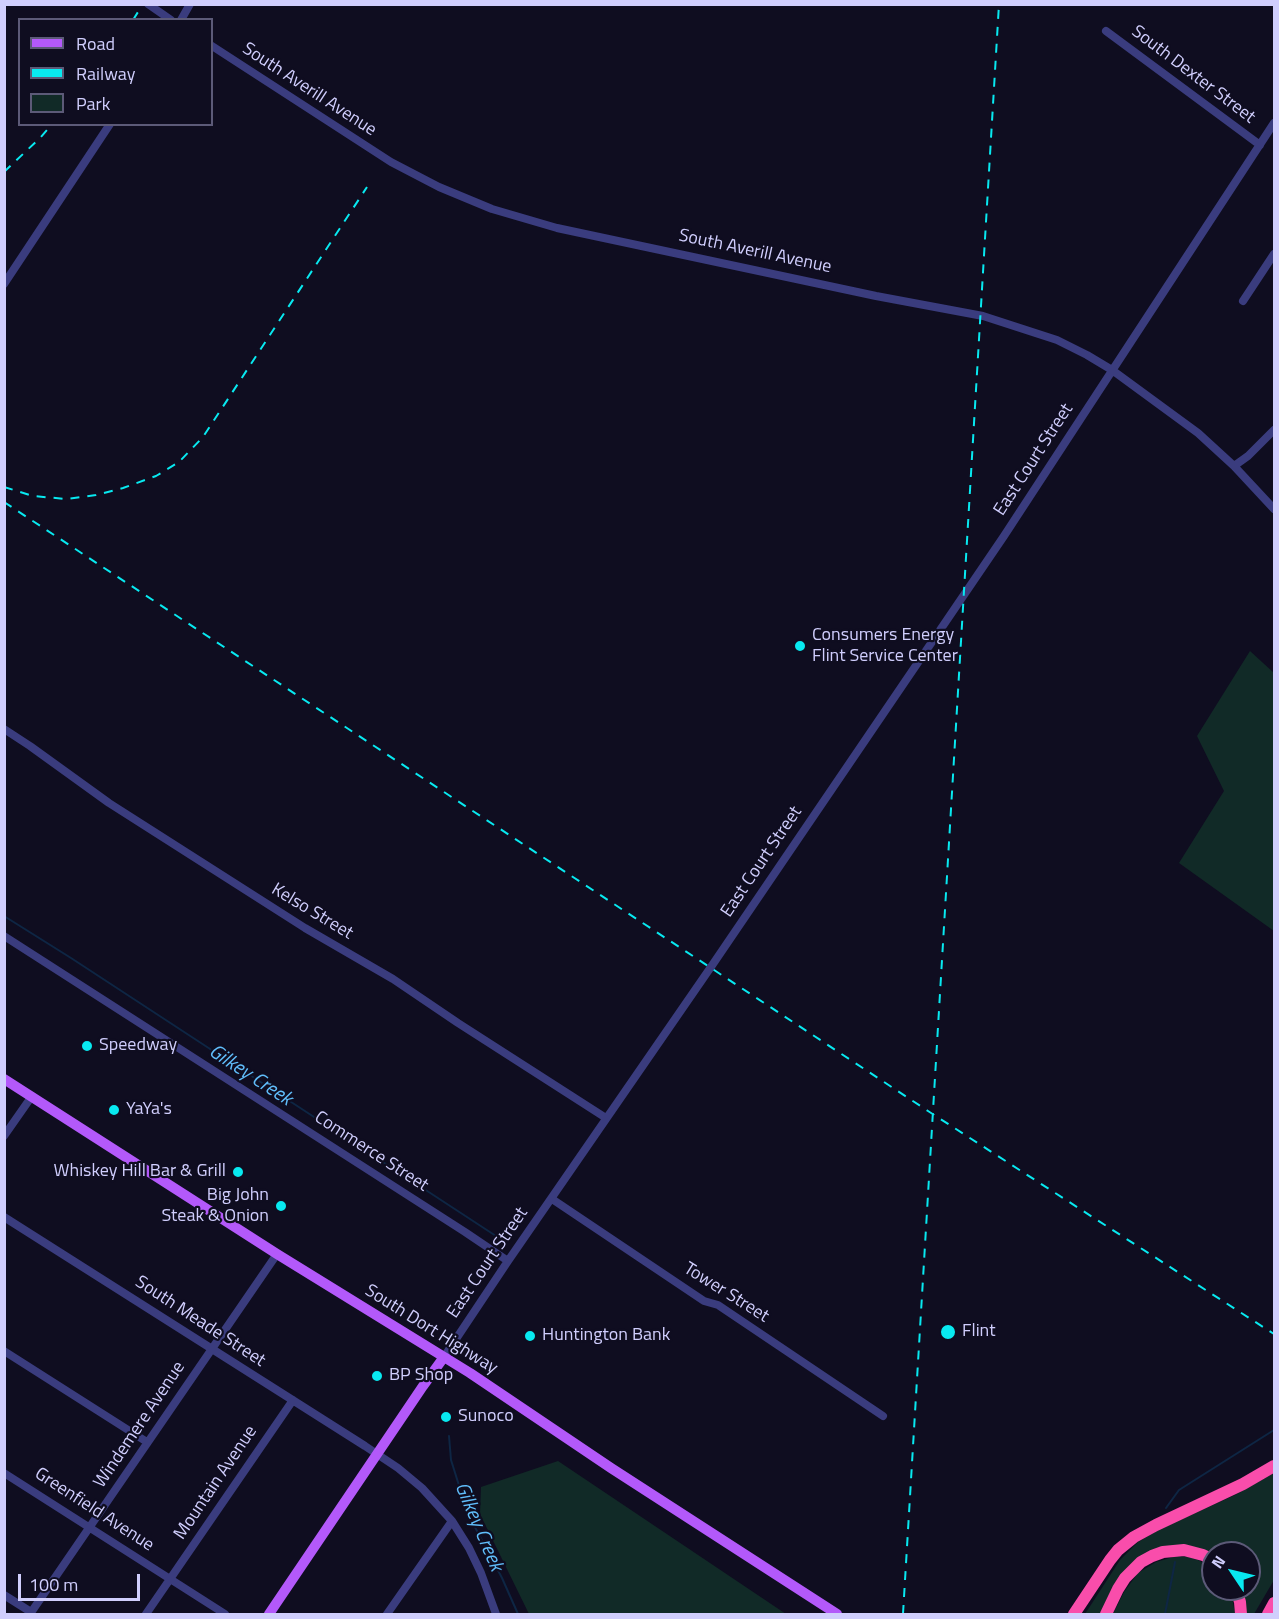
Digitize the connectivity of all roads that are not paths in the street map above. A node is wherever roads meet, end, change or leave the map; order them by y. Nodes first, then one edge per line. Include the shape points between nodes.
1 (148, 4) edge
2 (190, 4) edge
3 (168, 18) edge
4 (182, 18) edge
5 (1106, 31) dead end
6 (213, 47) edge
7 (1275, 123) edge
8 (109, 126) edge
9 (1260, 145) junction
10 (1275, 254) edge
11 (4, 284) edge
12 (1243, 302) dead end
13 (1112, 370) junction
14 (1275, 430) edge
15 (1234, 466) junction
16 (1275, 509) edge
17 (4, 729) edge
18 (4, 936) edge
19 (4, 1079) edge
20 (32, 1096) junction
21 (606, 1118) junction
22 (4, 1136) edge
23 (552, 1199) junction
24 (4, 1217) edge
25 (277, 1254) junction
26 (508, 1261) junction
27 (212, 1349) junction
28 (4, 1351) edge
29 (444, 1357) junction
30 (293, 1401) junction
31 (883, 1416) dead end
32 (147, 1442) junction
33 (377, 1454) junction
34 (1275, 1466) edge
35 (4, 1473) edge
36 (452, 1521) junction
37 (90, 1527) junction
38 (1201, 1554) edge
39 (170, 1579) junction
40 (4, 1595) edge
41 (1275, 1603) edge
42 (31, 1613) edge
43 (146, 1614) edge
44 (225, 1614) edge
45 (269, 1614) edge
46 (387, 1614) edge
47 (496, 1614) edge
48 (837, 1614) edge
49 (1074, 1614) edge
50 (1106, 1614) edge
51 (1268, 1614) edge

1 - 3 street
2 - 4 street
5 - 9 street, South Dexter Street
6 - 13 street, South Averill Avenue via 391,162 492,209 557,228 983,316 1057,340
7 - 9 street, East Court Street
8 - 11 street
9 - 13 street, East Court Street
10 - 12 street
13 - 15 street, South Averill Avenue
13 - 21 street, East Court Street via 984,565
14 - 15 street
15 - 16 street, South Averill Avenue
17 - 21 street, Kelso Street via 109,803 305,928 393,979
18 - 26 street, Commerce Street
19 - 20 main road, South Dort Highway
20 - 22 street
20 - 25 main road, South Dort Highway
21 - 23 street, East Court Street
23 - 26 street, East Court Street
23 - 31 street, Tower Street
24 - 27 street, South Meade Street
25 - 27 street, Windemere Avenue
25 - 29 main road, South Dort Highway
26 - 29 street, East Court Street
27 - 30 street, South Meade Street
27 - 32 street, Windemere Avenue
28 - 32 street
29 - 33 main road, East Court Street
29 - 48 main road, South Dort Highway
30 - 33 street, South Meade Street
30 - 39 street, Mountain Avenue
32 - 37 street, Windemere Avenue
33 - 36 street, South Meade Street via 422,1488
33 - 45 main road, East Court Street
34 - 49 highway via 1126,1543
35 - 37 street, Greenfield Avenue
36 - 46 street
36 - 47 street, South Meade Street via 482,1573
37 - 39 street, Greenfield Avenue
37 - 42 street, Windemere Avenue
38 - 50 highway via 1184,1550 1163,1552 1141,1562 1125,1578
39 - 43 street, Mountain Avenue
39 - 44 street, Greenfield Avenue
40 - 42 street
41 - 51 highway

